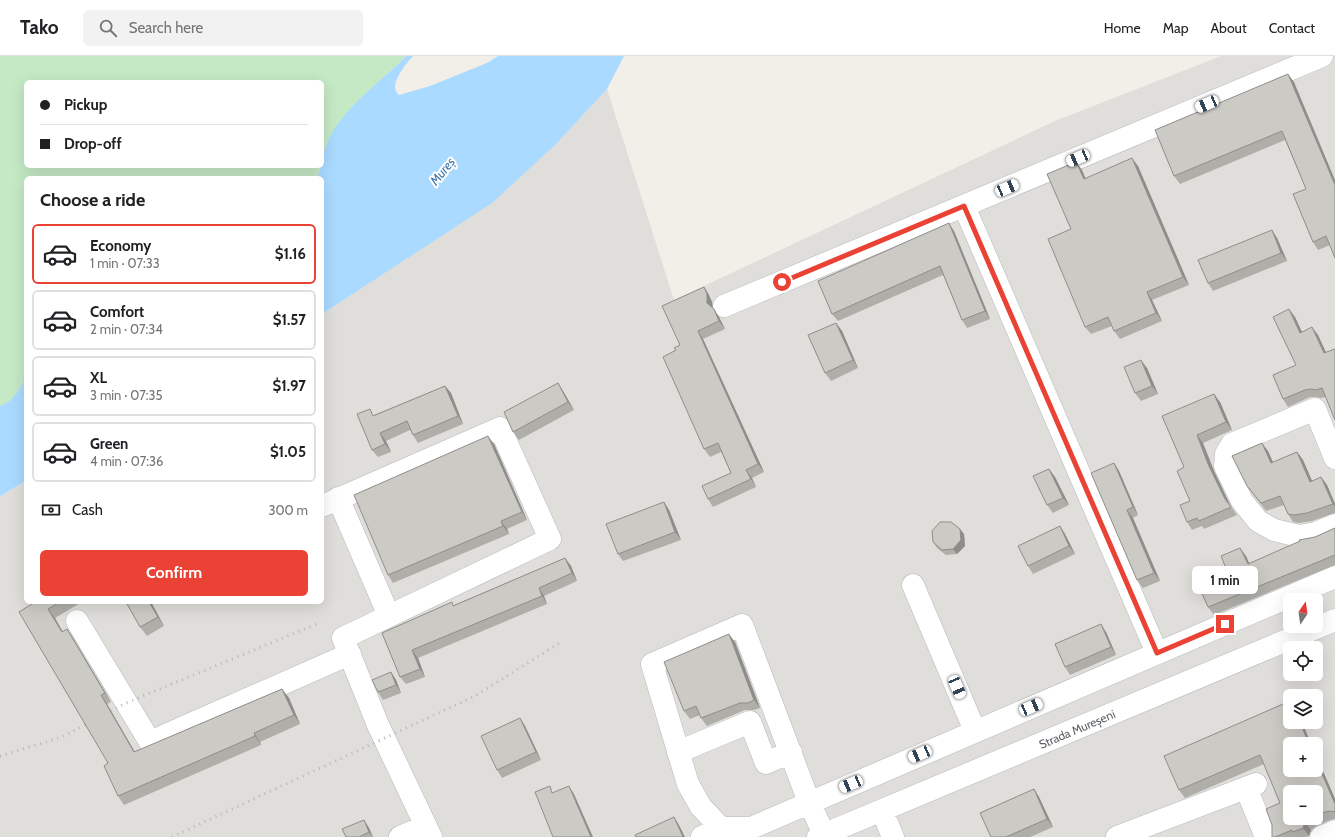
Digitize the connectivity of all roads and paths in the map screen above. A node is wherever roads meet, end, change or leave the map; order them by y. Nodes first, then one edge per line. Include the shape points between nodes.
1 (1322, 56) edge
2 (964, 206) junction
3 (724, 306) dead end
4 (1335, 458) edge
5 (330, 502) edge
6 (1335, 524) edge
7 (1335, 577) edge
8 (913, 585) dead end
9 (389, 616) junction
10 (1335, 620) edge
11 (77, 621) dead end
12 (1157, 653) junction
13 (350, 654) junction
14 (975, 731) junction
15 (678, 752) junction
16 (791, 752) junction
17 (810, 802) junction
18 (882, 811) junction
19 (428, 831) edge
20 (1335, 831) edge
21 (712, 832) edge
22 (821, 836) edge
23 (400, 837) edge
24 (893, 837) edge
25 (1117, 837) edge
26 (1266, 837) edge
27 (1321, 837) edge

1 - 2 street
2 - 3 street
2 - 12 street
4 - 6 street via 1315,409 1232,444 1226,454 1225,466 1242,501 1258,521 1274,530 1299,536
5 - 9 street
5 - 9 street via 500,428 550,538
7 - 12 street
8 - 14 street
9 - 13 street via 343,638
10 - 18 street, Strada Mureșeni
11 - 13 street via 150,742
12 - 14 street
13 - 19 street via 378,725
14 - 17 street
15 - 16 street via 750,722 766,763
15 - 16 street via 652,664 742,625
15 - 21 street via 688,784 702,807
16 - 17 street
17 - 21 street via 751,828
17 - 22 street
18 - 22 street, Strada Mureșeni
18 - 24 street
19 - 23 street
20 - 27 street
25 - 26 street via 1251,786

